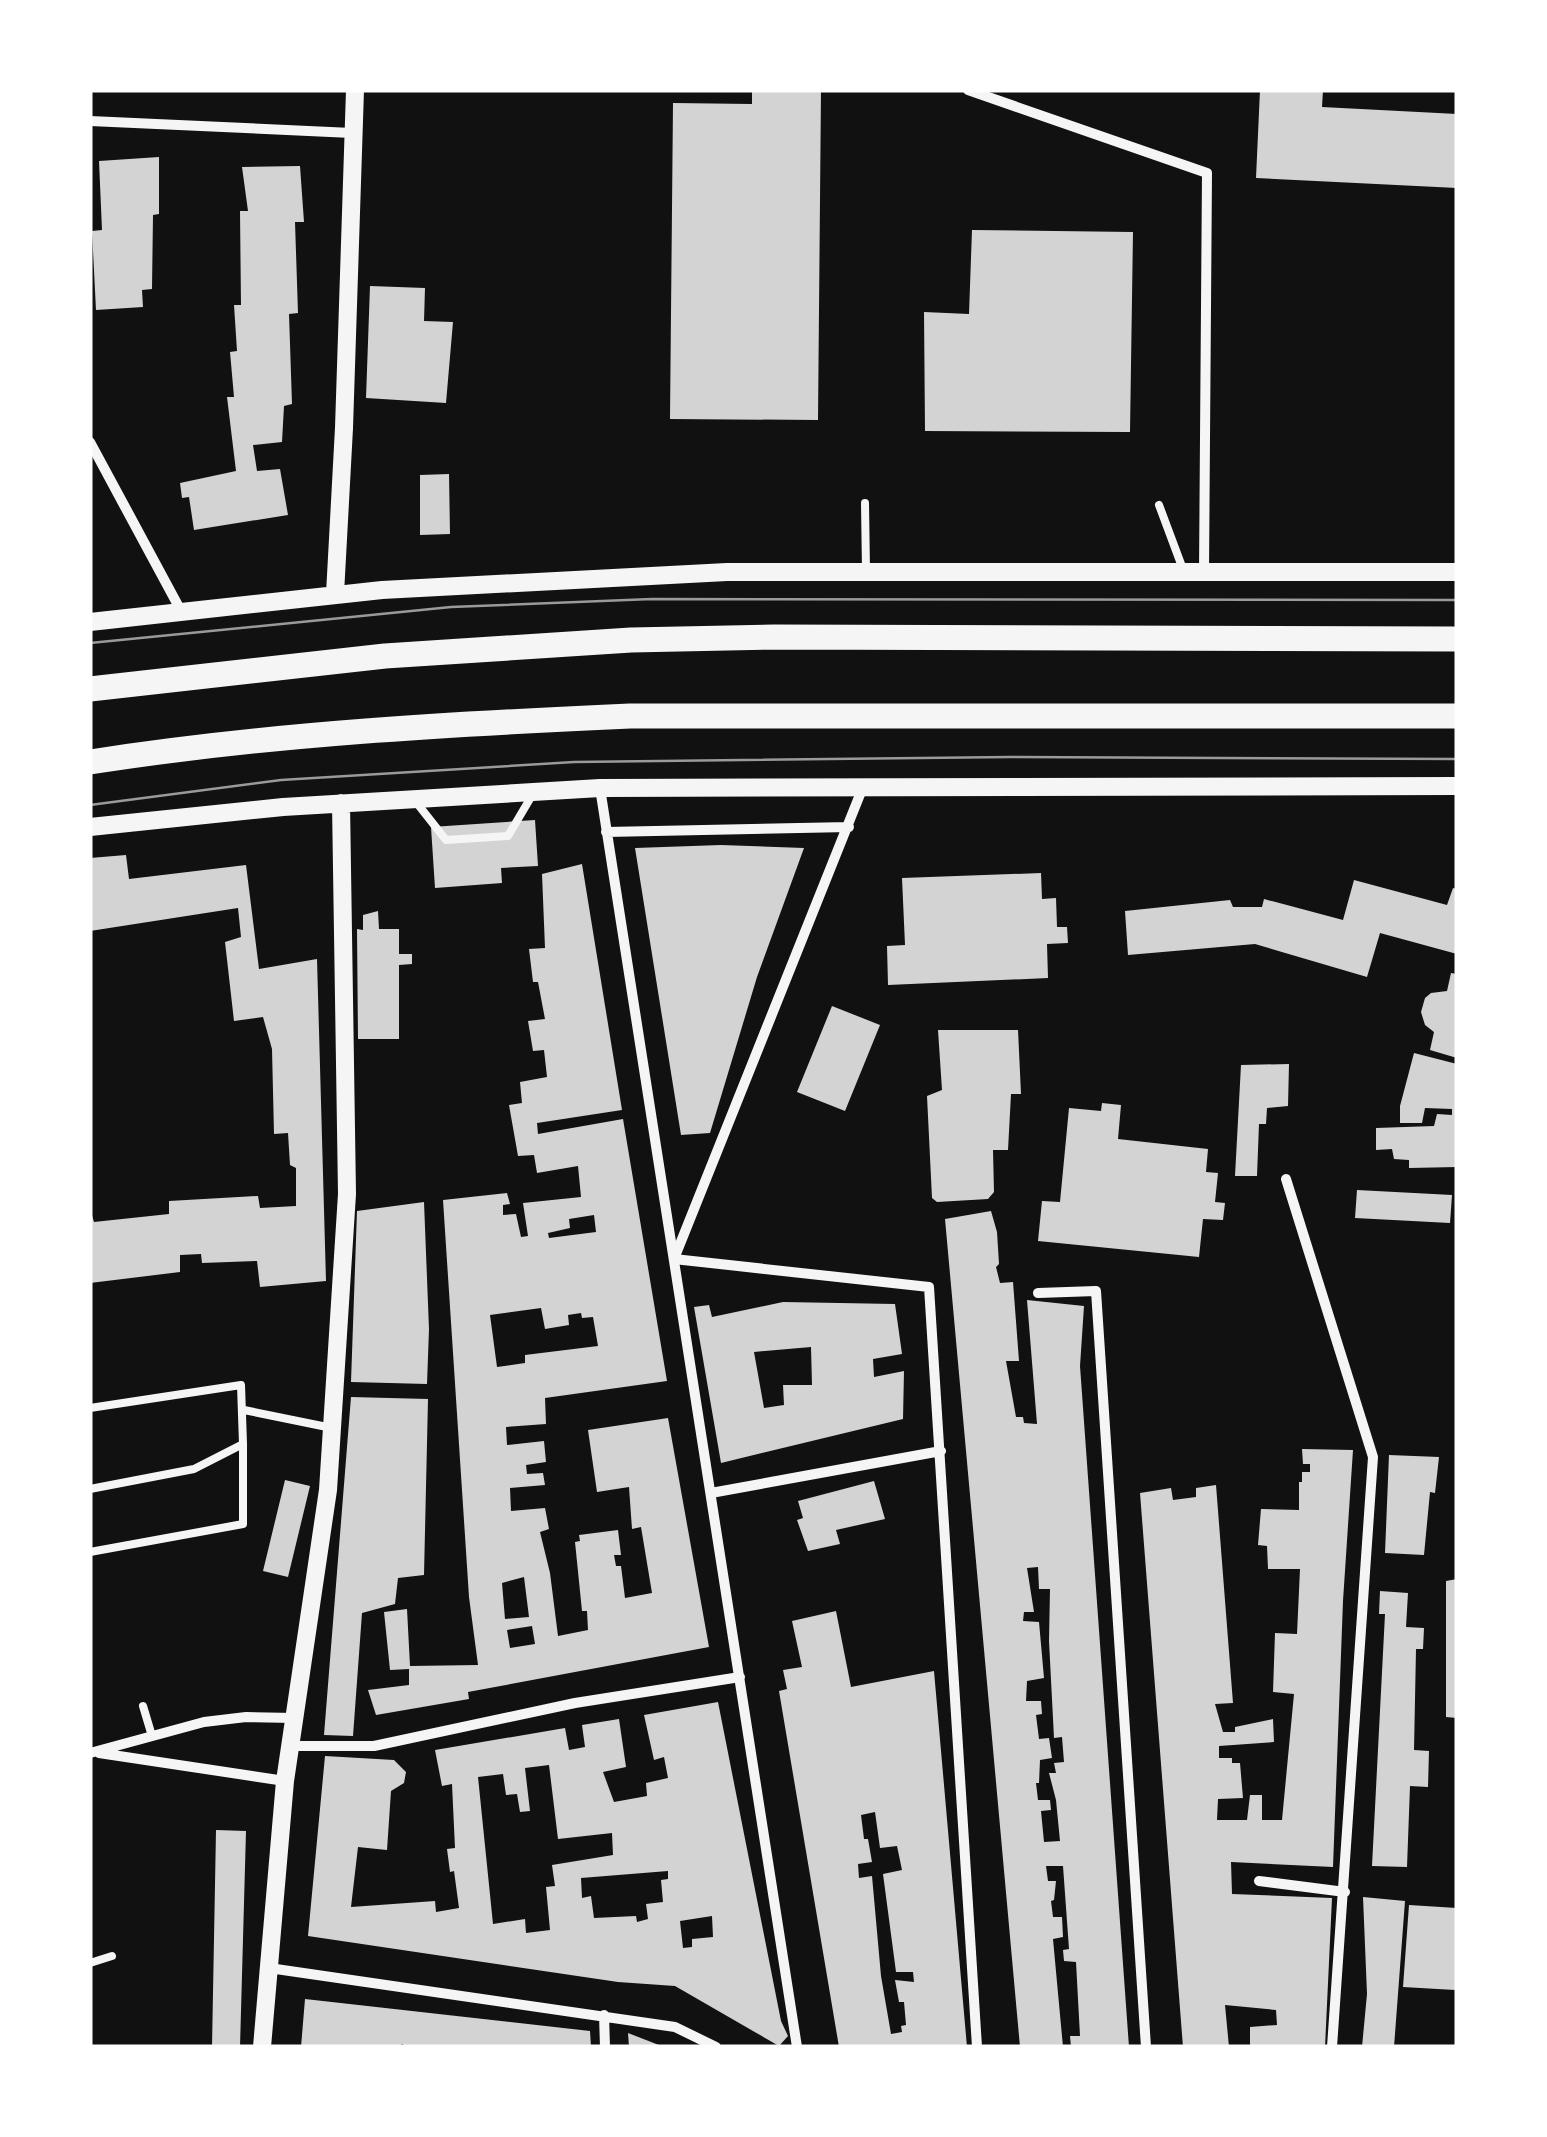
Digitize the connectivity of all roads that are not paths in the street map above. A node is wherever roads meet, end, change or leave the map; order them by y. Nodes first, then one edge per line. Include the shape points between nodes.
1 (356, 90) edge
2 (968, 90) edge
3 (90, 121) edge
4 (352, 134) junction
5 (90, 442) edge
6 (865, 503) dead end
7 (1159, 506) dead end
8 (866, 571) junction
9 (1184, 572) junction
10 (1204, 572) junction
11 (1457, 572) edge
12 (335, 594) junction
13 (180, 609) junction
14 (90, 622) edge
15 (1457, 639) edge
16 (90, 688) edge
17 (1457, 716) edge
18 (90, 762) edge
19 (864, 786) junction
20 (1457, 786) edge
21 (600, 788) junction
22 (534, 792) junction
23 (413, 798) junction
24 (341, 803) junction
25 (849, 827) junction
26 (90, 828) edge
27 (606, 832) junction
28 (1286, 1179) dead end
29 (674, 1260) junction
30 (1038, 1292) dead end
31 (90, 1408) edge
32 (244, 1410) junction
33 (332, 1428) junction
34 (243, 1444) junction
35 (941, 1451) junction
36 (90, 1489) edge
37 (710, 1493) junction
38 (90, 1552) edge
39 (740, 1678) junction
40 (144, 1706) dead end
41 (295, 1718) junction
42 (152, 1736) junction
43 (291, 1746) junction
44 (91, 1752) edge
45 (285, 1780) junction
46 (1260, 1881) dead end
47 (1345, 1892) junction
48 (112, 1956) dead end
49 (90, 1963) edge
50 (269, 1968) junction
51 (604, 2015) junction
52 (262, 2047) edge
53 (605, 2047) edge
54 (716, 2047) edge
55 (797, 2047) edge
56 (976, 2047) edge
57 (1146, 2047) edge
58 (1332, 2047) edge

1 - 4 street
2 - 10 street via 1207,173
3 - 4 street
4 - 12 street
5 - 13 street
6 - 8 lane
7 - 9 lane
8 - 9 street
8 - 12 street via 491,582
9 - 10 street
10 - 11 street
12 - 13 street
13 - 14 street
15 - 16 main road via 632,640 402,654
17 - 18 main road via 630,716 254,740
19 - 20 street
19 - 21 street
19 - 25 street
21 - 22 street
21 - 27 street
22 - 23 street
22 - 23 lane via 508,836 446,840
23 - 24 street
24 - 26 street
24 - 33 street via 348,1194
25 - 27 street
25 - 29 street
27 - 29 street
28 - 47 street via 1374,1457
29 - 35 street via 929,1287
29 - 37 street
30 - 57 street via 1096,1292
31 - 32 lane via 241,1385
32 - 33 lane
32 - 34 lane
33 - 41 street
34 - 36 lane via 194,1469
34 - 38 lane via 243,1524
35 - 37 street
35 - 56 street
37 - 39 street
39 - 43 street via 576,1703 374,1746
39 - 55 street
40 - 42 lane
41 - 42 street via 204,1722
41 - 43 street
42 - 44 street
43 - 45 street
44 - 45 street
45 - 50 street
46 - 47 street
47 - 58 street
48 - 49 lane
50 - 51 street
50 - 52 street
51 - 53 street
51 - 54 street via 675,2027

